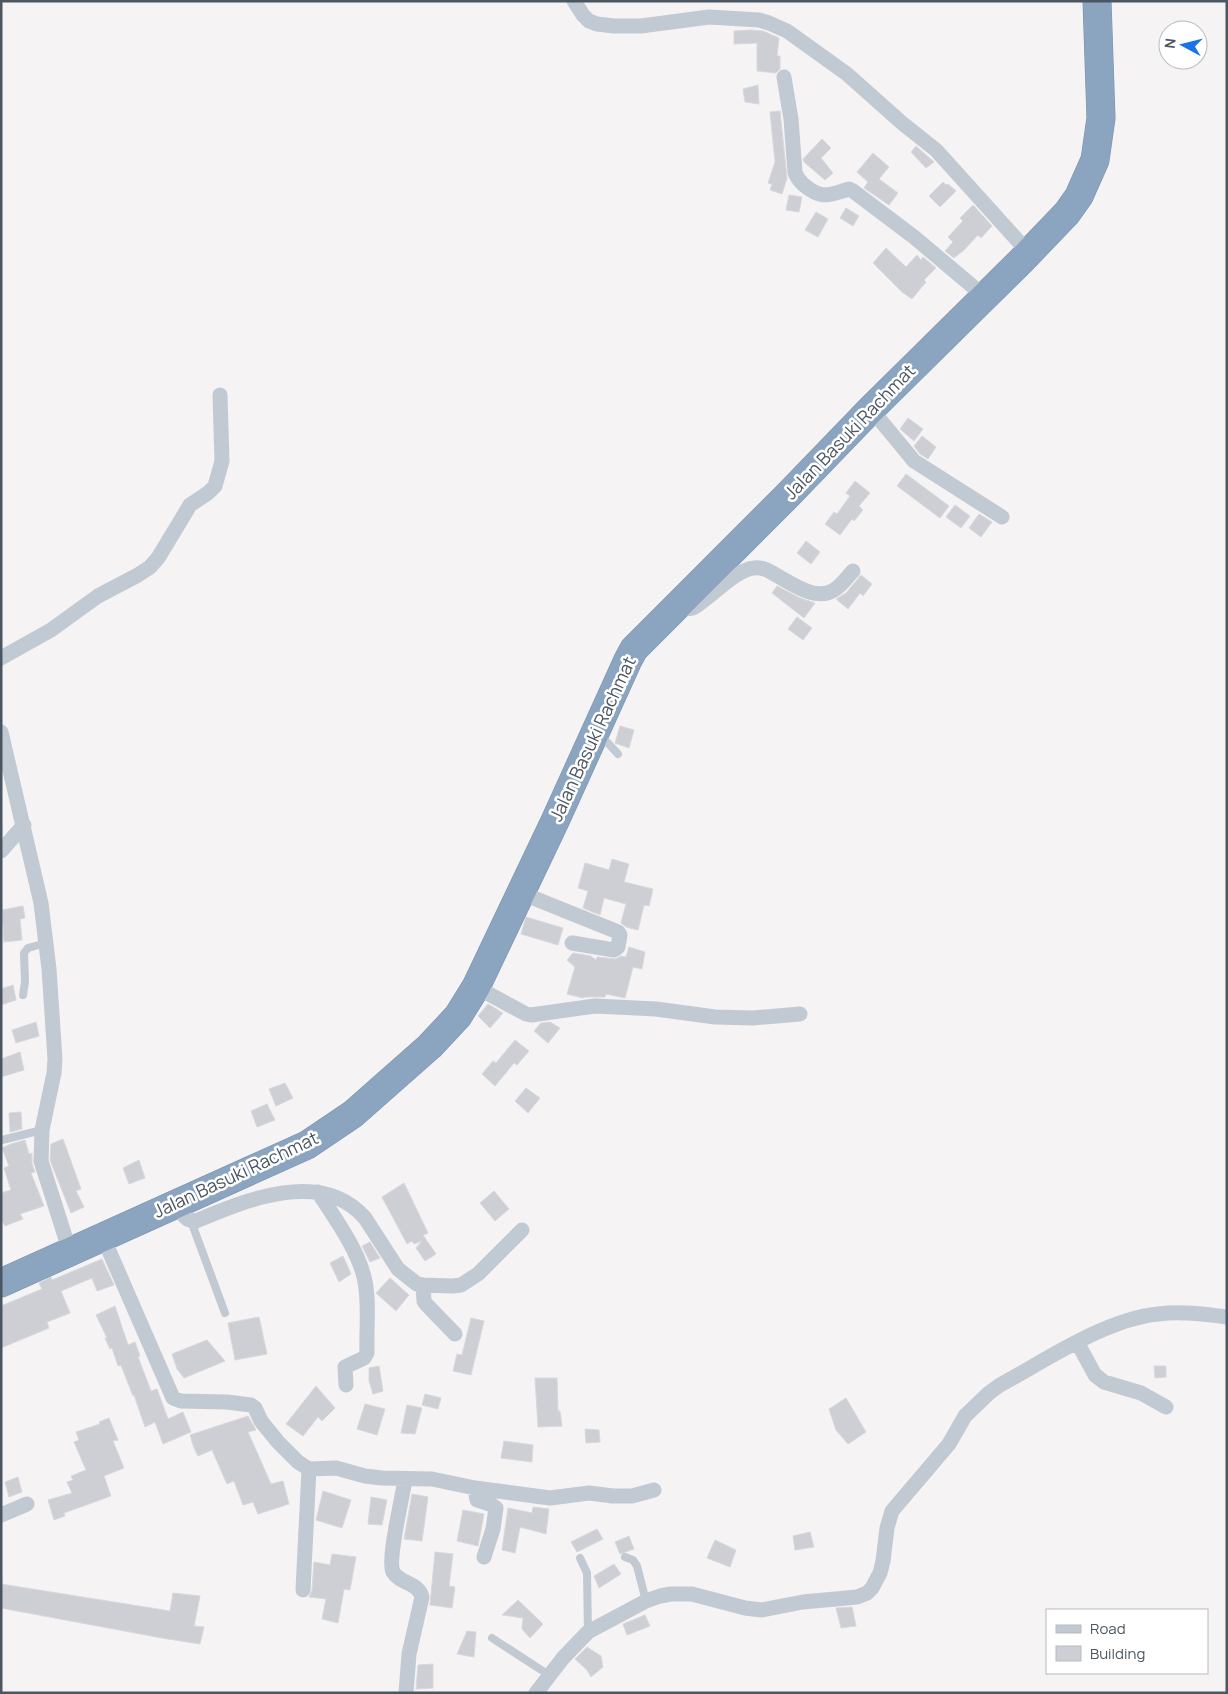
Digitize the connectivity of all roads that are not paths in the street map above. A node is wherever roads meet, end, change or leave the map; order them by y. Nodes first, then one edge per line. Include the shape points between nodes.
1 (574, 1) edge
2 (1097, 1) edge
3 (784, 77) dead end
4 (1029, 253) junction
5 (984, 296) junction
6 (220, 396) dead end
7 (871, 409) junction
8 (1002, 517) dead end
9 (853, 571) dead end
10 (677, 606) junction
11 (1, 658) edge
12 (1, 732) edge
13 (591, 739) junction
14 (618, 754) dead end
15 (24, 825) junction
16 (1, 851) edge
17 (521, 893) junction
18 (46, 943) junction
19 (572, 943) dead end
20 (476, 987) junction
21 (23, 996) dead end
22 (800, 1014) dead end
23 (42, 1130) junction
24 (2, 1140) edge
25 (318, 1192) junction
26 (184, 1212) junction
27 (522, 1230) dead end
28 (103, 1237) junction
29 (70, 1252) junction
30 (1, 1283) edge
31 (424, 1285) junction
32 (226, 1313) dead end
33 (1227, 1317) edge
34 (455, 1334) dead end
35 (1077, 1342) junction
36 (346, 1385) dead end
37 (1166, 1407) dead end
38 (309, 1469) junction
39 (405, 1479) junction
40 (474, 1488) junction
41 (654, 1490) dead end
42 (27, 1504) dead end
43 (1, 1515) edge
44 (484, 1557) dead end
45 (625, 1557) dead end
46 (580, 1558) dead end
47 (302, 1590) dead end
48 (646, 1601) junction
49 (588, 1633) junction
50 (492, 1638) dead end
51 (549, 1675) junction
52 (406, 1693) edge
53 (536, 1693) edge

1 - 4 street via 582,15 597,24 641,26 714,17 759,20 787,31 839,68 936,150
2 - 4 highway, Jalan Basuki Rachmat via 1101,118 1095,160 1071,207
3 - 5 street via 798,180 821,195 853,191
4 - 5 highway, Jalan Basuki Rachmat
5 - 7 highway, Jalan Basuki Rachmat
6 - 11 street via 222,461 215,486 190,505 158,558 138,575 98,596 51,630
7 - 8 street via 914,461
7 - 10 highway, Jalan Basuki Rachmat
9 - 10 street via 833,591 819,594 765,569 748,569 693,608
10 - 13 highway, Jalan Basuki Rachmat via 634,649
12 - 15 street
13 - 14 lane via 605,740
13 - 17 highway, Jalan Basuki Rachmat
15 - 16 street
15 - 18 street
17 - 19 street via 618,932 620,936 614,950
17 - 20 highway, Jalan Basuki Rachmat
18 - 21 lane via 28,948 24,953
18 - 23 street via 55,1059
20 - 22 street via 531,1015 595,1006 656,1009 715,1017
20 - 26 highway, Jalan Basuki Rachmat via 458,1016 430,1046 368,1101 307,1144
23 - 24 lane
23 - 29 street via 42,1170
25 - 26 street via 280,1193 239,1203 196,1221
25 - 31 street via 340,1198 358,1211 398,1269 412,1281
25 - 36 street via 364,1276 367,1353 364,1358 345,1367
26 - 28 highway, Jalan Basuki Rachmat
26 - 32 lane
27 - 31 street via 478,1274 461,1285
28 - 29 highway, Jalan Basuki Rachmat
28 - 38 street via 173,1398 227,1402 255,1408 278,1442
29 - 30 highway, Jalan Basuki Rachmat
31 - 34 street via 426,1304
33 - 35 street via 1178,1312 1155,1314 1124,1322
35 - 37 street via 1095,1375 1104,1382 1141,1393
35 - 48 street via 1000,1385 965,1416 949,1444 892,1512 880,1574 866,1593 762,1610 680,1593
38 - 39 street via 336,1468 365,1476
38 - 47 street
39 - 40 street via 432,1479
39 - 52 street via 392,1568 396,1575 419,1590 422,1597 409,1654
40 - 41 street via 550,1498 589,1492 632,1496
40 - 44 street via 478,1500 496,1508
42 - 43 street
45 - 48 lane via 637,1566
46 - 49 lane via 587,1573
48 - 49 street
49 - 51 street via 578,1640
50 - 51 lane
51 - 53 street

